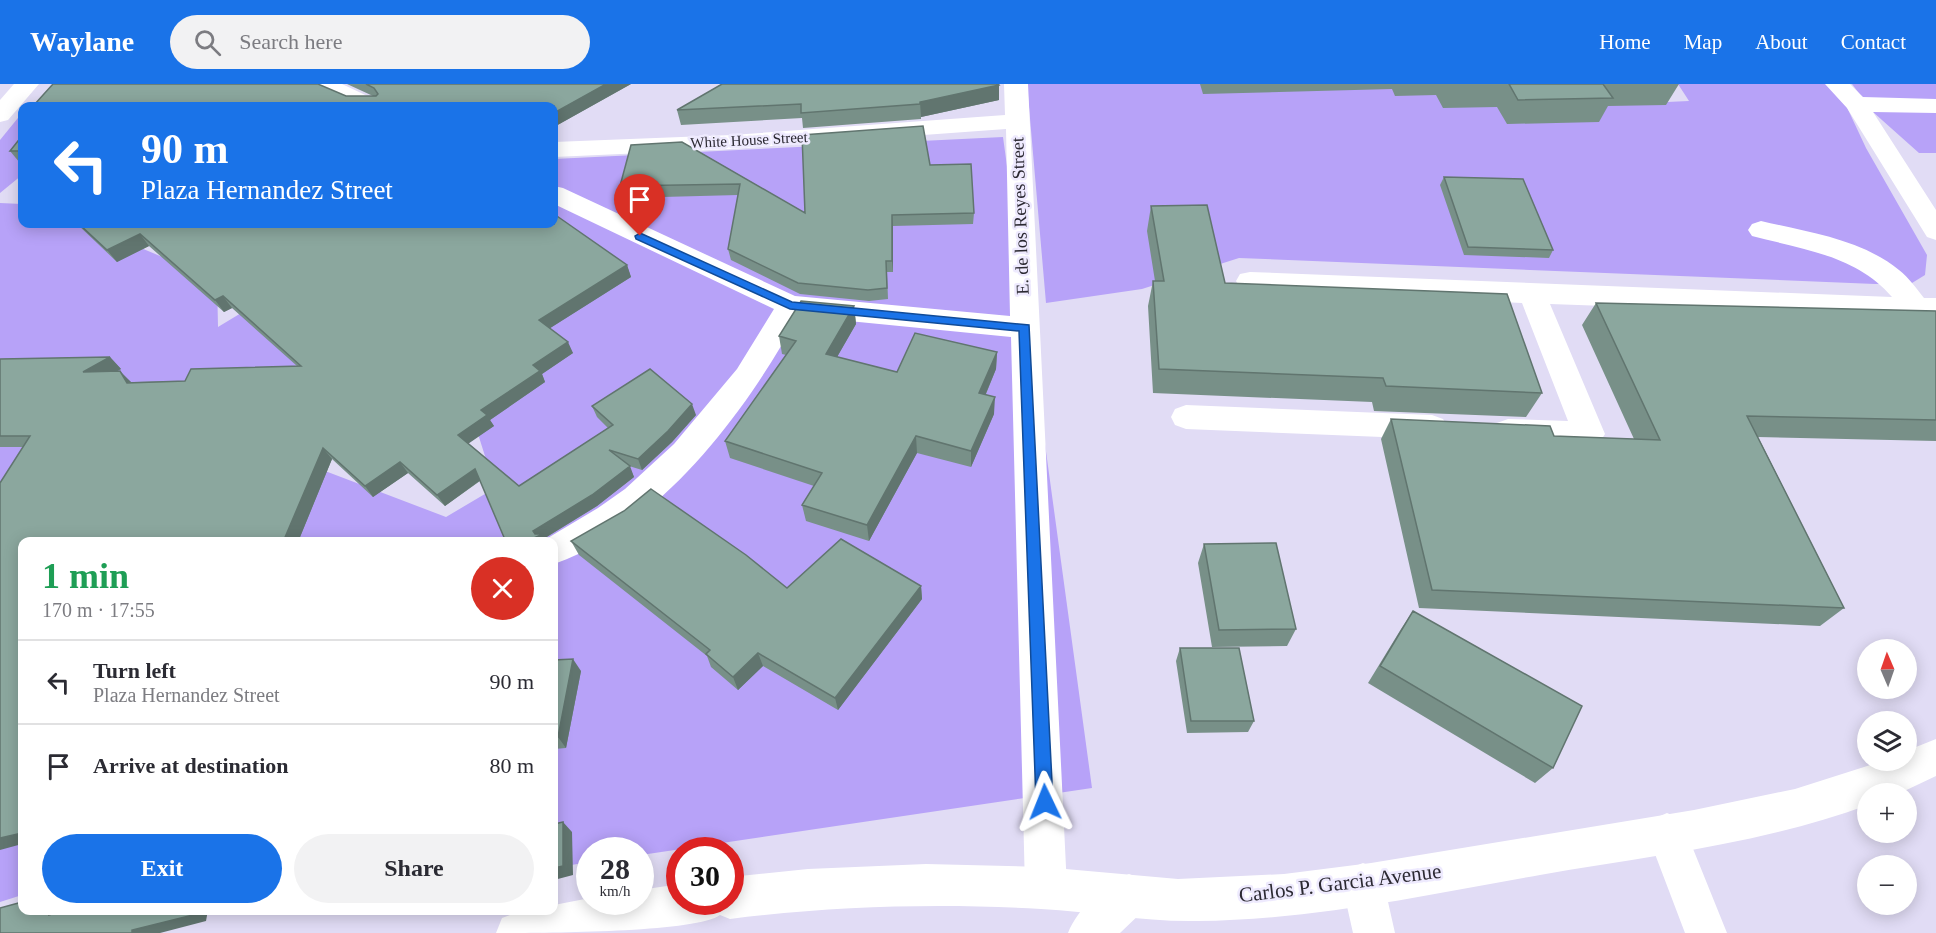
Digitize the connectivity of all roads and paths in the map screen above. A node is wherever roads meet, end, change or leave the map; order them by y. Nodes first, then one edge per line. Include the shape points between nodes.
1 (27, 84) edge
2 (322, 84) edge
3 (1016, 84) edge
4 (1837, 84) edge
5 (361, 102) edge
6 (1856, 104) junction
7 (1936, 106) edge
8 (0, 115) edge
9 (1016, 121) junction
10 (558, 149) edge
11 (558, 197) edge
12 (1761, 230) dead end
13 (1936, 231) edge
14 (1250, 281) edge
15 (1532, 294) junction
16 (790, 305) junction
17 (1926, 308) edge
18 (1025, 328) junction
19 (1186, 417) dead end
20 (558, 548) edge
21 (1933, 765) edge
22 (1667, 833) junction
23 (1363, 884) junction
24 (1046, 888) junction
25 (1129, 895) junction
26 (744, 897) edge
27 (666, 907) edge
28 (517, 933) edge
29 (1089, 933) edge
30 (1374, 933) edge
31 (1706, 933) edge

1 - 8 street
2 - 5 street
3 - 9 street, E. de los Reyes Street
4 - 6 street
6 - 7 street
6 - 13 street
9 - 10 street, White House Street via 732,142
9 - 18 street, E. de los Reyes Street
11 - 16 street
12 - 17 street via 1828,247 1866,262 1886,273
14 - 15 street
15 - 17 street
15 - 19 street via 1589,434
16 - 18 street
16 - 20 street via 749,376 708,427 655,482 578,539
18 - 24 street, E. de los Reyes Street
21 - 22 street, Carlos P. Garcia Avenue via 1827,799
22 - 23 street, Carlos P. Garcia Avenue
22 - 31 street
23 - 25 street, Carlos P. Garcia Avenue via 1196,900
23 - 30 street
24 - 25 street, Carlos P. Garcia Avenue
24 - 26 street, Carlos P. Garcia Avenue via 869,886
25 - 29 street
27 - 28 street

